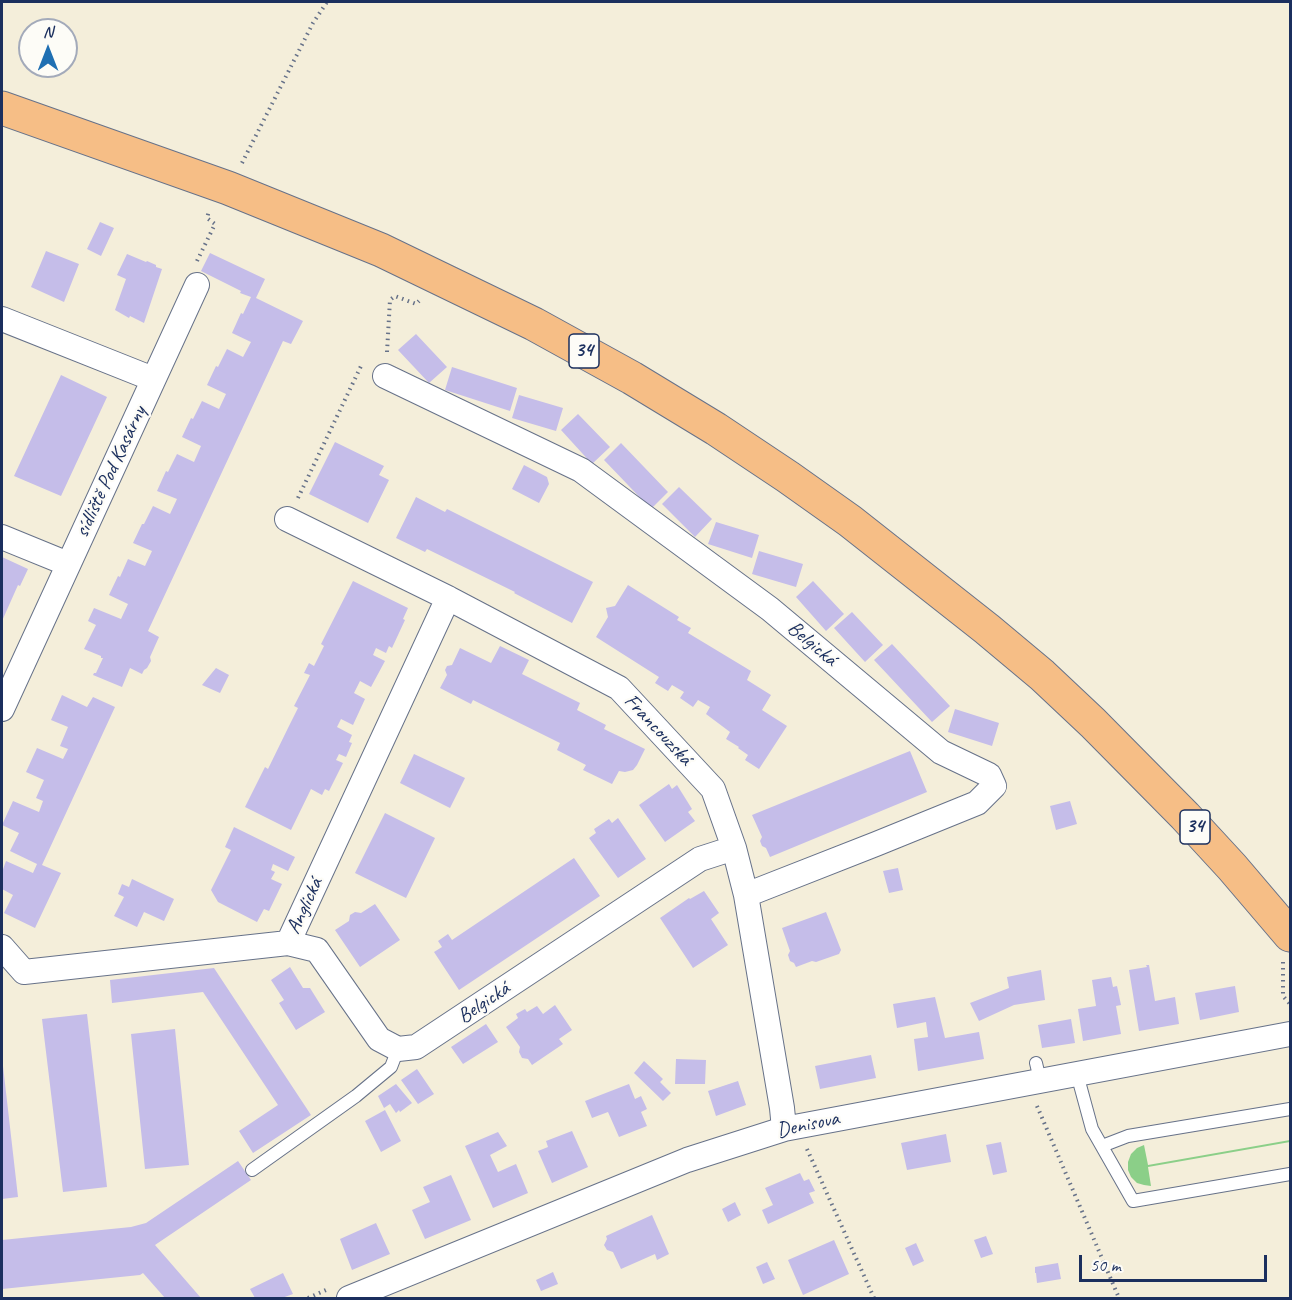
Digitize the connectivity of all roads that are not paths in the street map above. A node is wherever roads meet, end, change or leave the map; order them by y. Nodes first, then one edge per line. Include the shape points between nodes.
1 (2, 108) edge
2 (197, 285) road end
3 (2, 319) edge
4 (385, 375) road end
5 (153, 379) junction
6 (287, 519) road end
7 (2, 537) edge
8 (68, 564) junction
9 (448, 598) junction
10 (2, 709) edge
11 (734, 848) junction
12 (746, 895) junction
13 (288, 943) junction
14 (1286, 946) edge
15 (2, 947) edge
16 (1290, 1034) edge
17 (398, 1049) junction
18 (1077, 1074) junction
19 (1290, 1109) edge
20 (791, 1128) junction
21 (1102, 1146) junction
22 (252, 1170) dead end
23 (1290, 1174) edge
24 (349, 1299) edge

1 - 14 main road, 34 via 228,188 381,250 534,324 716,429 850,521 1042,675 1094,723 1232,867
2 - 5 street, sídliště Pod Kasárny
3 - 5 street, sídliště Pod Kasárny
4 - 12 street, Belgická via 581,470 770,609 941,752 989,775 994,786 977,803
5 - 8 street, sídliště Pod Kasárny
6 - 9 street, Francouzská
7 - 8 street, sídliště Pod Kasárny
8 - 10 street, sídliště Pod Kasárny
9 - 11 street, Francouzská via 619,688 712,789
9 - 13 street, Anglická
11 - 12 street, Francouzská
11 - 17 street, Belgická via 700,859 416,1047
12 - 20 street, Francouzská via 782,1108
13 - 15 street, Anglická via 24,972
13 - 17 street via 317,950 379,1040
16 - 18 street, Denisova
17 - 22 lane via 391,1067
18 - 20 street, Denisova via 1034,1075
18 - 21 lane via 1092,1129
19 - 21 lane via 1128,1136
20 - 24 street, Denisova via 687,1160
21 - 23 lane via 1133,1201

